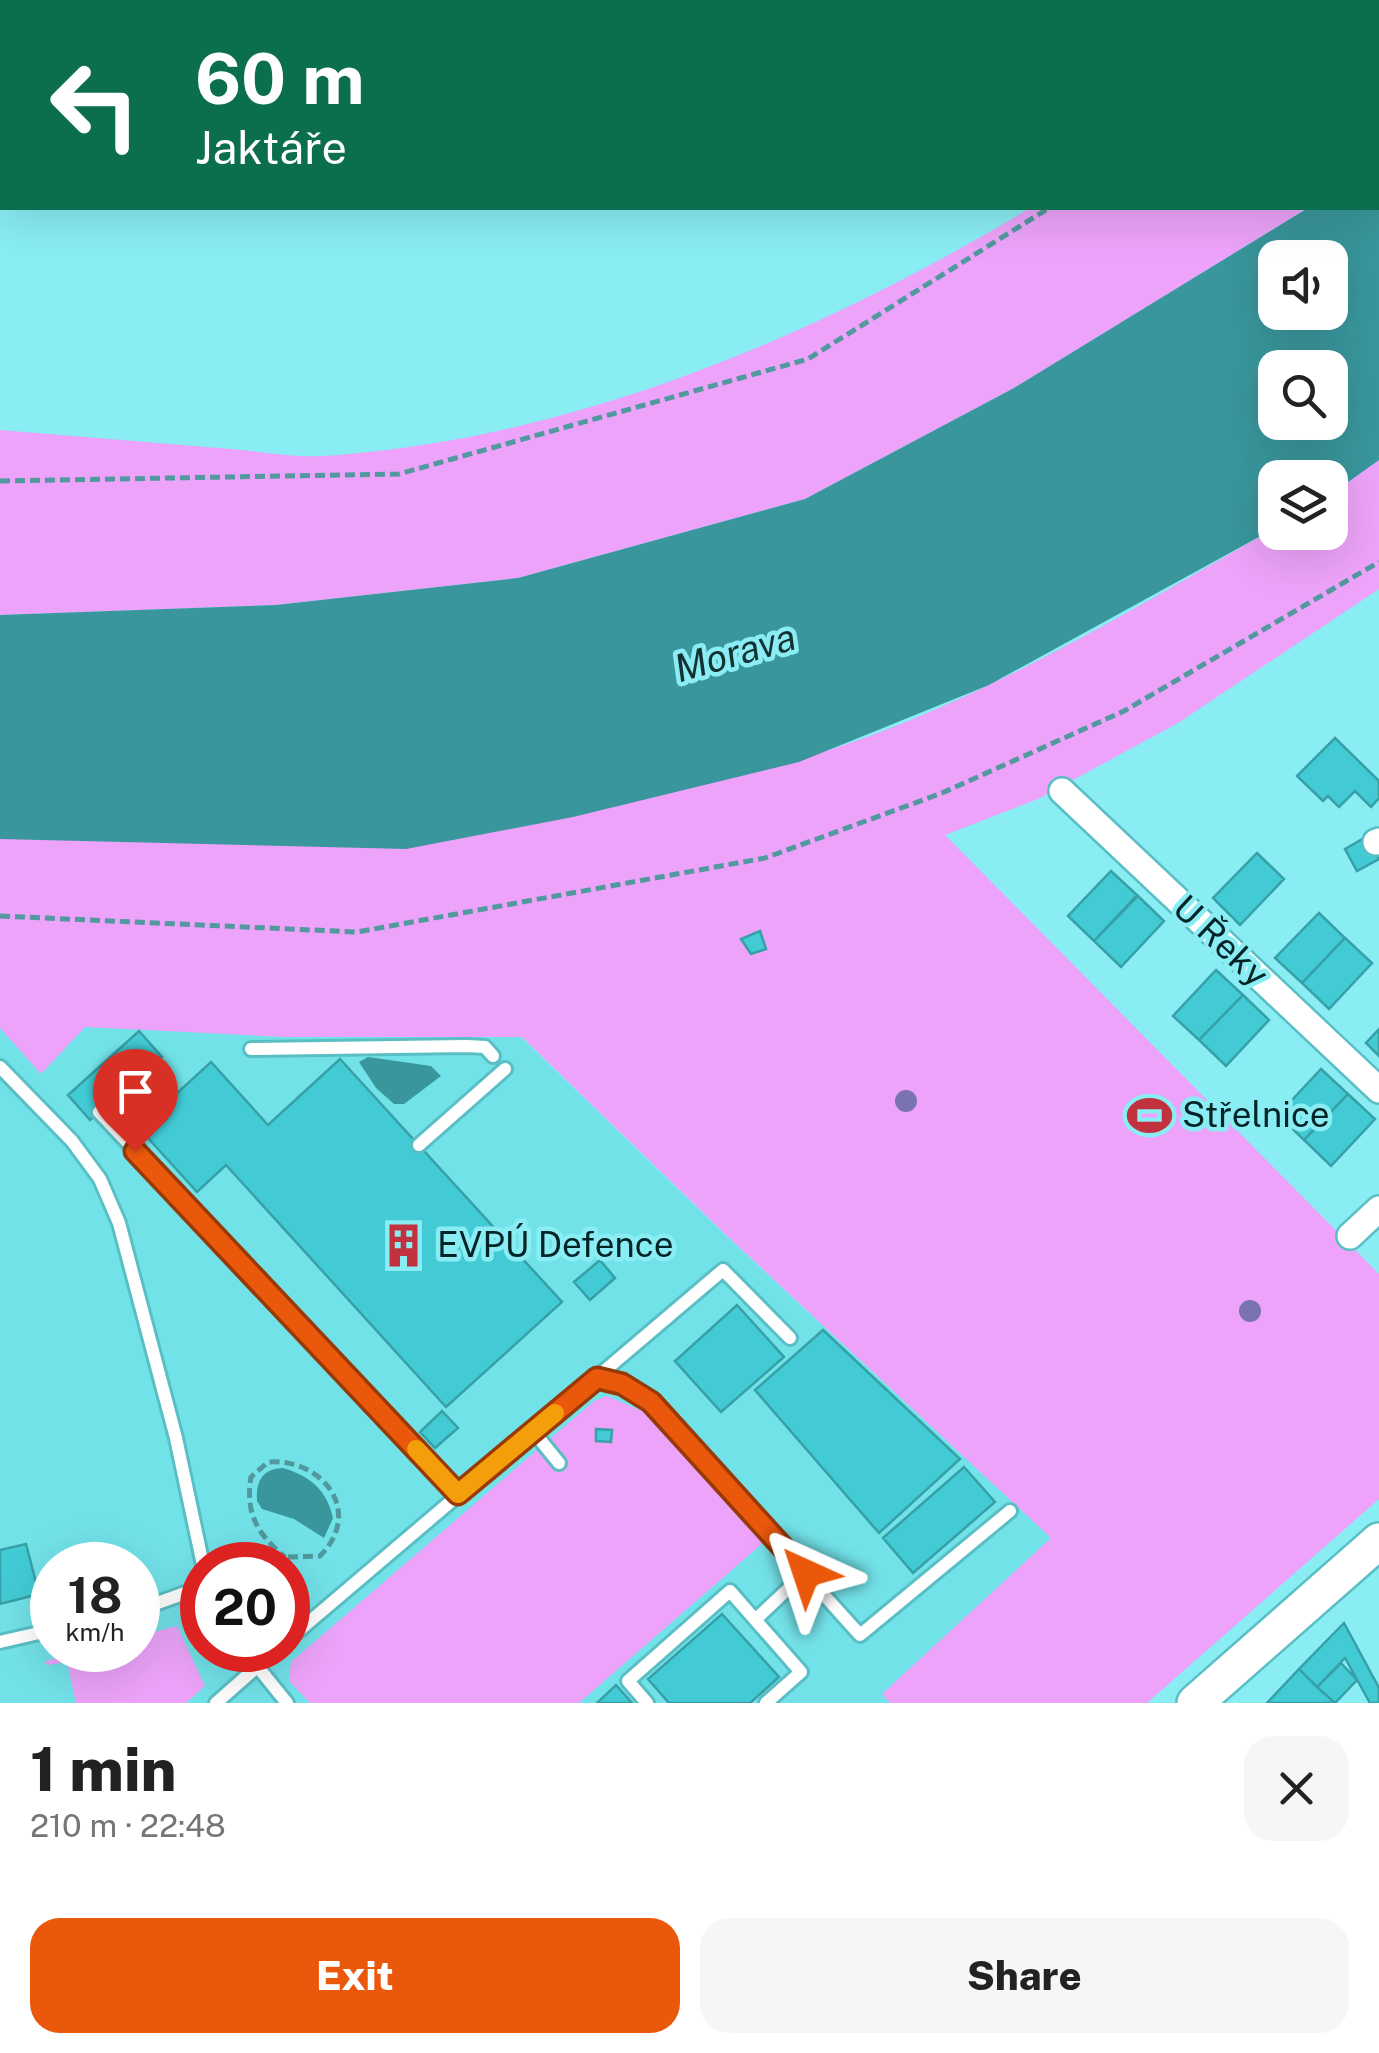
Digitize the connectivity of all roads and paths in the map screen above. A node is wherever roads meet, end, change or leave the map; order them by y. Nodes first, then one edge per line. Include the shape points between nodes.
1 (1045, 210) edge
2 (0, 481) edge
3 (1379, 562) edge
4 (1062, 791) dead end
5 (0, 916) edge
6 (251, 1049) dead end
7 (493, 1056) dead end
8 (0, 1068) edge
9 (505, 1069) dead end
10 (1379, 1090) edge
11 (99, 1112) dead end
12 (419, 1145) dead end
13 (1379, 1209) edge
14 (1350, 1236) dead end
15 (790, 1338) dead end
16 (597, 1378) junction
17 (533, 1431) junction
18 (559, 1463) dead end
19 (458, 1494) junction
20 (1010, 1511) dead end
21 (1379, 1541) edge
22 (197, 1542) edge
23 (285, 1557) joint
24 (806, 1573) junction
25 (756, 1620) junction
26 (310, 1621) edge
27 (30, 1635) edge
28 (0, 1642) edge
29 (250, 1672) edge
30 (258, 1672) edge
31 (216, 1703) edge
32 (287, 1703) edge
33 (647, 1703) edge
34 (766, 1703) edge
35 (1195, 1703) edge

1 - 2 path via 808,359 398,474
3 - 5 path via 1124,711 942,794 765,858 357,932
4 - 10 street, U Řeky
6 - 7 lane via 467,1046
8 - 22 lane via 100,1179 176,1438
9 - 12 lane
11 - 19 lane
13 - 14 street
15 - 16 lane via 723,1270
16 - 17 lane
16 - 24 lane via 651,1402
17 - 18 lane
17 - 19 lane
19 - 26 lane
20 - 24 lane via 860,1635
21 - 35 main road
23 - 23 path via 255,1528 250,1511 252,1477 268,1462 317,1474 340,1514 334,1540 320,1556
24 - 25 lane
25 - 33 lane via 730,1591 628,1681
25 - 34 lane via 801,1672
27 - 28 lane
29 - 31 lane
30 - 32 lane

